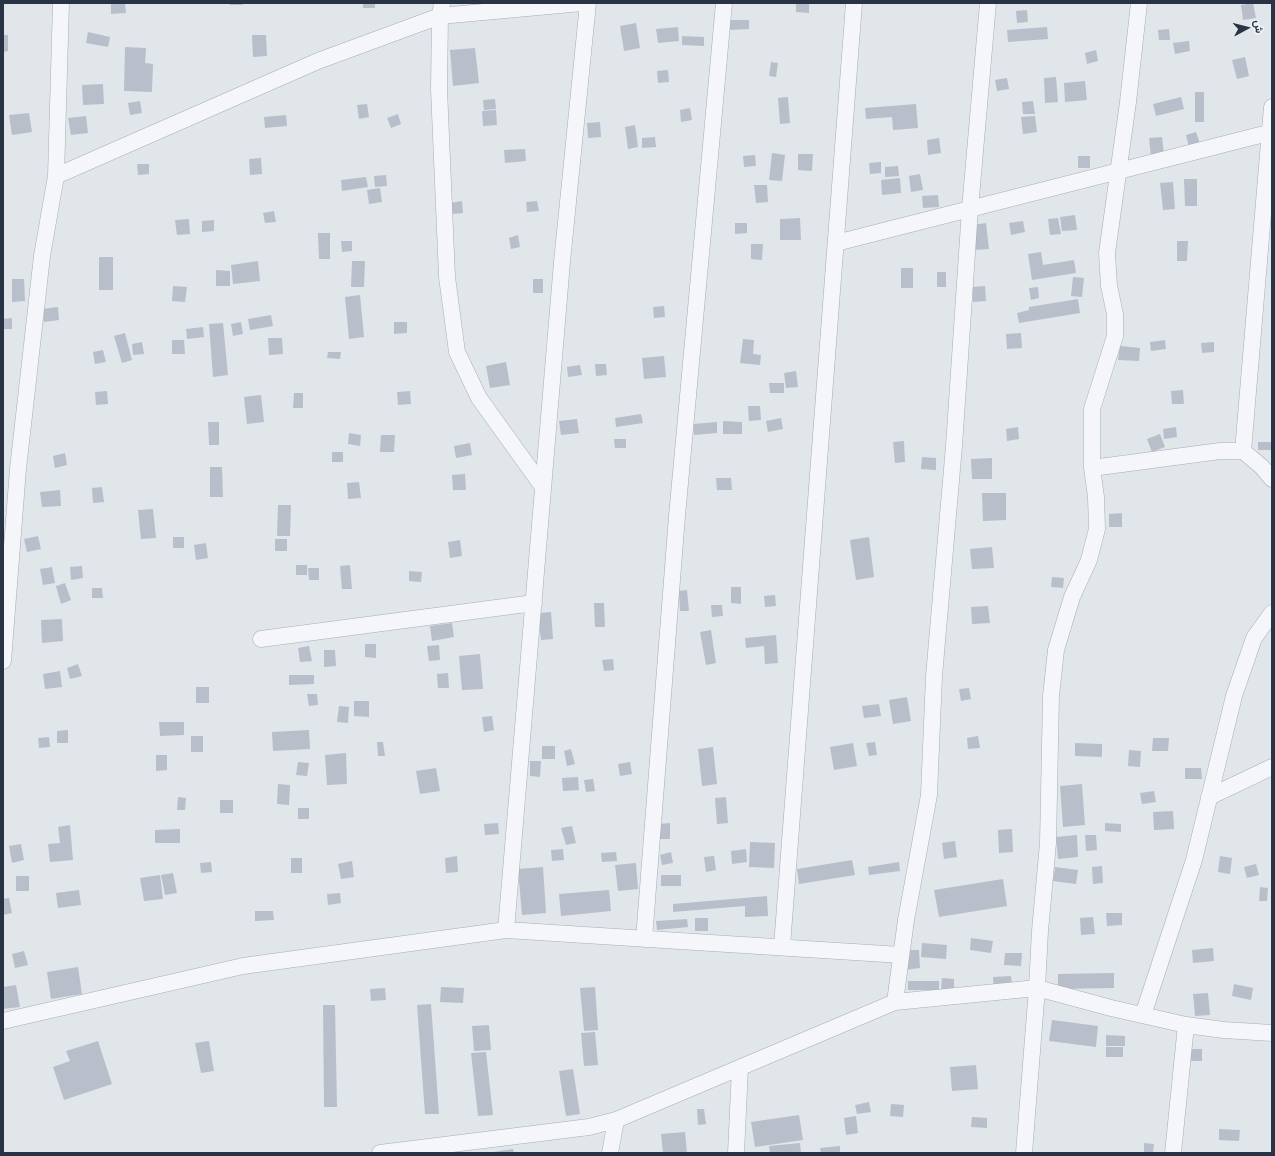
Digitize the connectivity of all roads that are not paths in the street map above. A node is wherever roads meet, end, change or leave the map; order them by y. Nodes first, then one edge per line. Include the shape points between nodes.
1 (61, 3) edge
2 (582, 3) edge
3 (588, 3) edge
4 (724, 3) edge
5 (854, 3) edge
6 (988, 3) edge
7 (1139, 3) edge
8 (441, 10) edge
9 (1272, 107) edge
10 (1270, 132) edge
11 (1118, 171) junction
12 (56, 176) junction
13 (970, 209) junction
14 (836, 242) junction
15 (1243, 451) junction
16 (1092, 468) junction
17 (1272, 479) edge
18 (543, 486) junction
19 (534, 603) junction
20 (1272, 613) edge
21 (261, 639) dead end
22 (3, 661) edge
23 (1272, 767) edge
24 (1209, 797) junction
25 (506, 930) junction
26 (644, 939) junction
27 (782, 946) junction
28 (901, 955) junction
29 (1037, 988) junction
30 (895, 1002) junction
31 (1143, 1015) junction
32 (3, 1020) edge
33 (1186, 1024) junction
34 (1272, 1033) edge
35 (740, 1068) junction
36 (616, 1120) junction
37 (406, 1151) edge
38 (380, 1153) edge
39 (610, 1153) edge
40 (736, 1153) edge
41 (1024, 1153) edge
42 (1173, 1153) edge

1 - 12 street
2 - 8 street
3 - 18 street
4 - 26 street via 677,516
5 - 14 street
6 - 13 street
7 - 11 street
8 - 12 street
8 - 18 street via 439,89 447,269 457,352 478,398
9 - 10 street
10 - 11 street
10 - 15 street
11 - 13 street
11 - 16 street via 1107,253 1109,286 1115,314 1115,336 1092,409
12 - 22 street via 42,256 18,468
13 - 14 street
13 - 28 street via 934,676 929,795
14 - 27 street
15 - 16 street via 1220,451
15 - 17 street
16 - 29 street via 1097,529 1090,560 1072,597 1056,650 1051,696 1048,843
18 - 19 street
19 - 21 street
19 - 25 street
20 - 24 street via 1254,638 1249,652 1234,696
23 - 24 street
24 - 31 street via 1194,860
25 - 26 street
25 - 32 street via 243,966
26 - 27 street
27 - 28 street
28 - 30 street
29 - 30 street
29 - 31 street
29 - 41 street
30 - 35 street
31 - 33 street
33 - 34 street via 1224,1030
33 - 42 street
35 - 36 street
35 - 40 street
36 - 37 street via 589,1127
36 - 39 street
37 - 38 street

